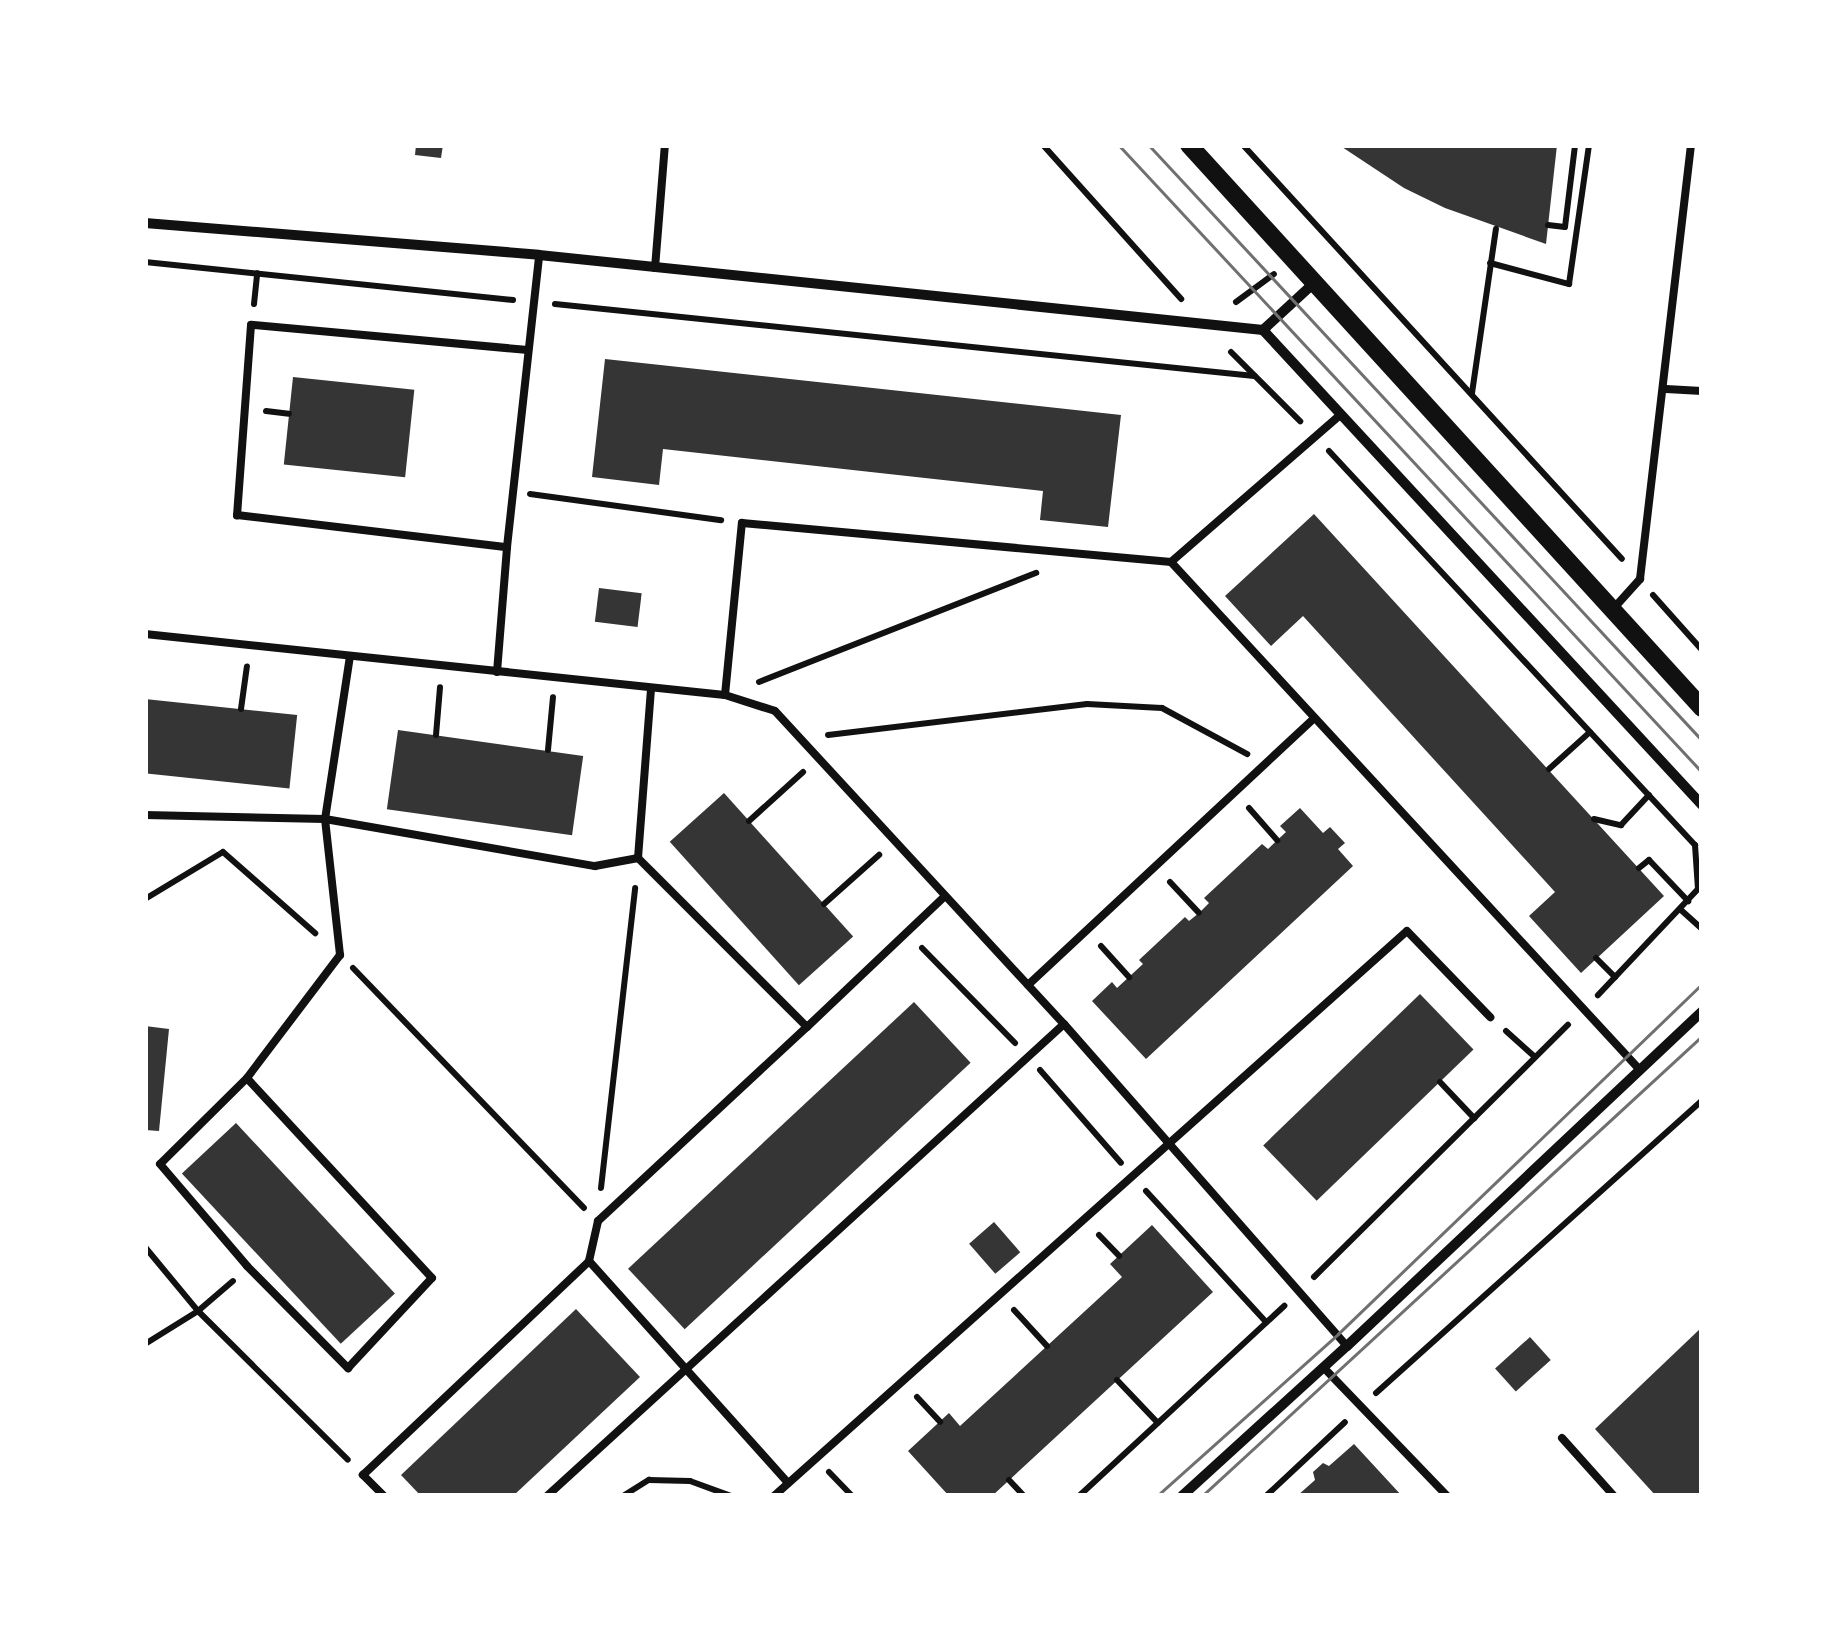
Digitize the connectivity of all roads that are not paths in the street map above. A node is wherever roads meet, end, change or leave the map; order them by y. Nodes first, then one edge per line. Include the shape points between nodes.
1 (665, 145) edge
2 (1189, 145) edge
3 (1692, 145) edge
4 (145, 223) edge
5 (540, 255) junction
6 (655, 268) junction
7 (1315, 282) junction
8 (1263, 330) junction
9 (528, 350) junction
10 (1666, 389) junction
11 (1702, 391) edge
12 (1341, 414) junction
13 (507, 548) junction
14 (1172, 562) junction
15 (1612, 611) junction
16 (145, 634) edge
17 (350, 656) junction
18 (497, 672) junction
19 (652, 690) junction
20 (726, 695) junction
21 (1702, 708) edge
22 (1314, 718) junction
23 (1702, 805) edge
24 (145, 815) edge
25 (324, 819) junction
26 (638, 858) junction
27 (944, 898) junction
28 (1028, 985) junction
29 (1702, 1010) edge
30 (1490, 1017) road end
31 (1064, 1024) junction
32 (807, 1027) junction
33 (1640, 1069) junction
34 (247, 1078) junction
35 (1169, 1141) junction
36 (588, 1261) junction
37 (1348, 1346) junction
38 (686, 1365) junction
39 (1324, 1368) junction
40 (1562, 1438) dead end
41 (788, 1482) junction
42 (384, 1496) edge
43 (547, 1496) edge
44 (774, 1496) edge
45 (1182, 1496) edge
46 (1447, 1496) edge
47 (1614, 1496) edge

1 - 6 lane
2 - 7 street
3 - 10 lane
4 - 5 street
5 - 6 street
5 - 9 lane
6 - 8 street
7 - 8 street
7 - 15 street
8 - 12 street
9 - 13 lane
9 - 13 lane via 251,325 237,515
10 - 11 lane
10 - 15 lane via 1640,579
12 - 14 lane
12 - 23 street
13 - 18 lane
14 - 20 lane via 742,523
14 - 22 lane
15 - 21 street
16 - 17 lane
17 - 18 lane
17 - 25 lane
18 - 19 lane
19 - 20 lane
19 - 26 lane
20 - 27 lane via 776,710
22 - 28 lane
22 - 33 lane
24 - 25 lane
25 - 26 lane via 595,866
25 - 34 lane via 340,955
26 - 32 lane
27 - 28 lane
27 - 32 lane
28 - 31 lane
29 - 33 street
30 - 35 lane via 1408,932
31 - 35 lane
31 - 38 lane
32 - 36 lane via 598,1222
33 - 37 street
34 - 34 lane via 432,1278 348,1368 247,1266 160,1164
35 - 37 lane
35 - 41 lane
36 - 38 lane
36 - 42 lane via 363,1475
37 - 39 street
38 - 41 lane
38 - 43 lane
39 - 45 street
39 - 46 lane
40 - 47 lane
41 - 44 lane

